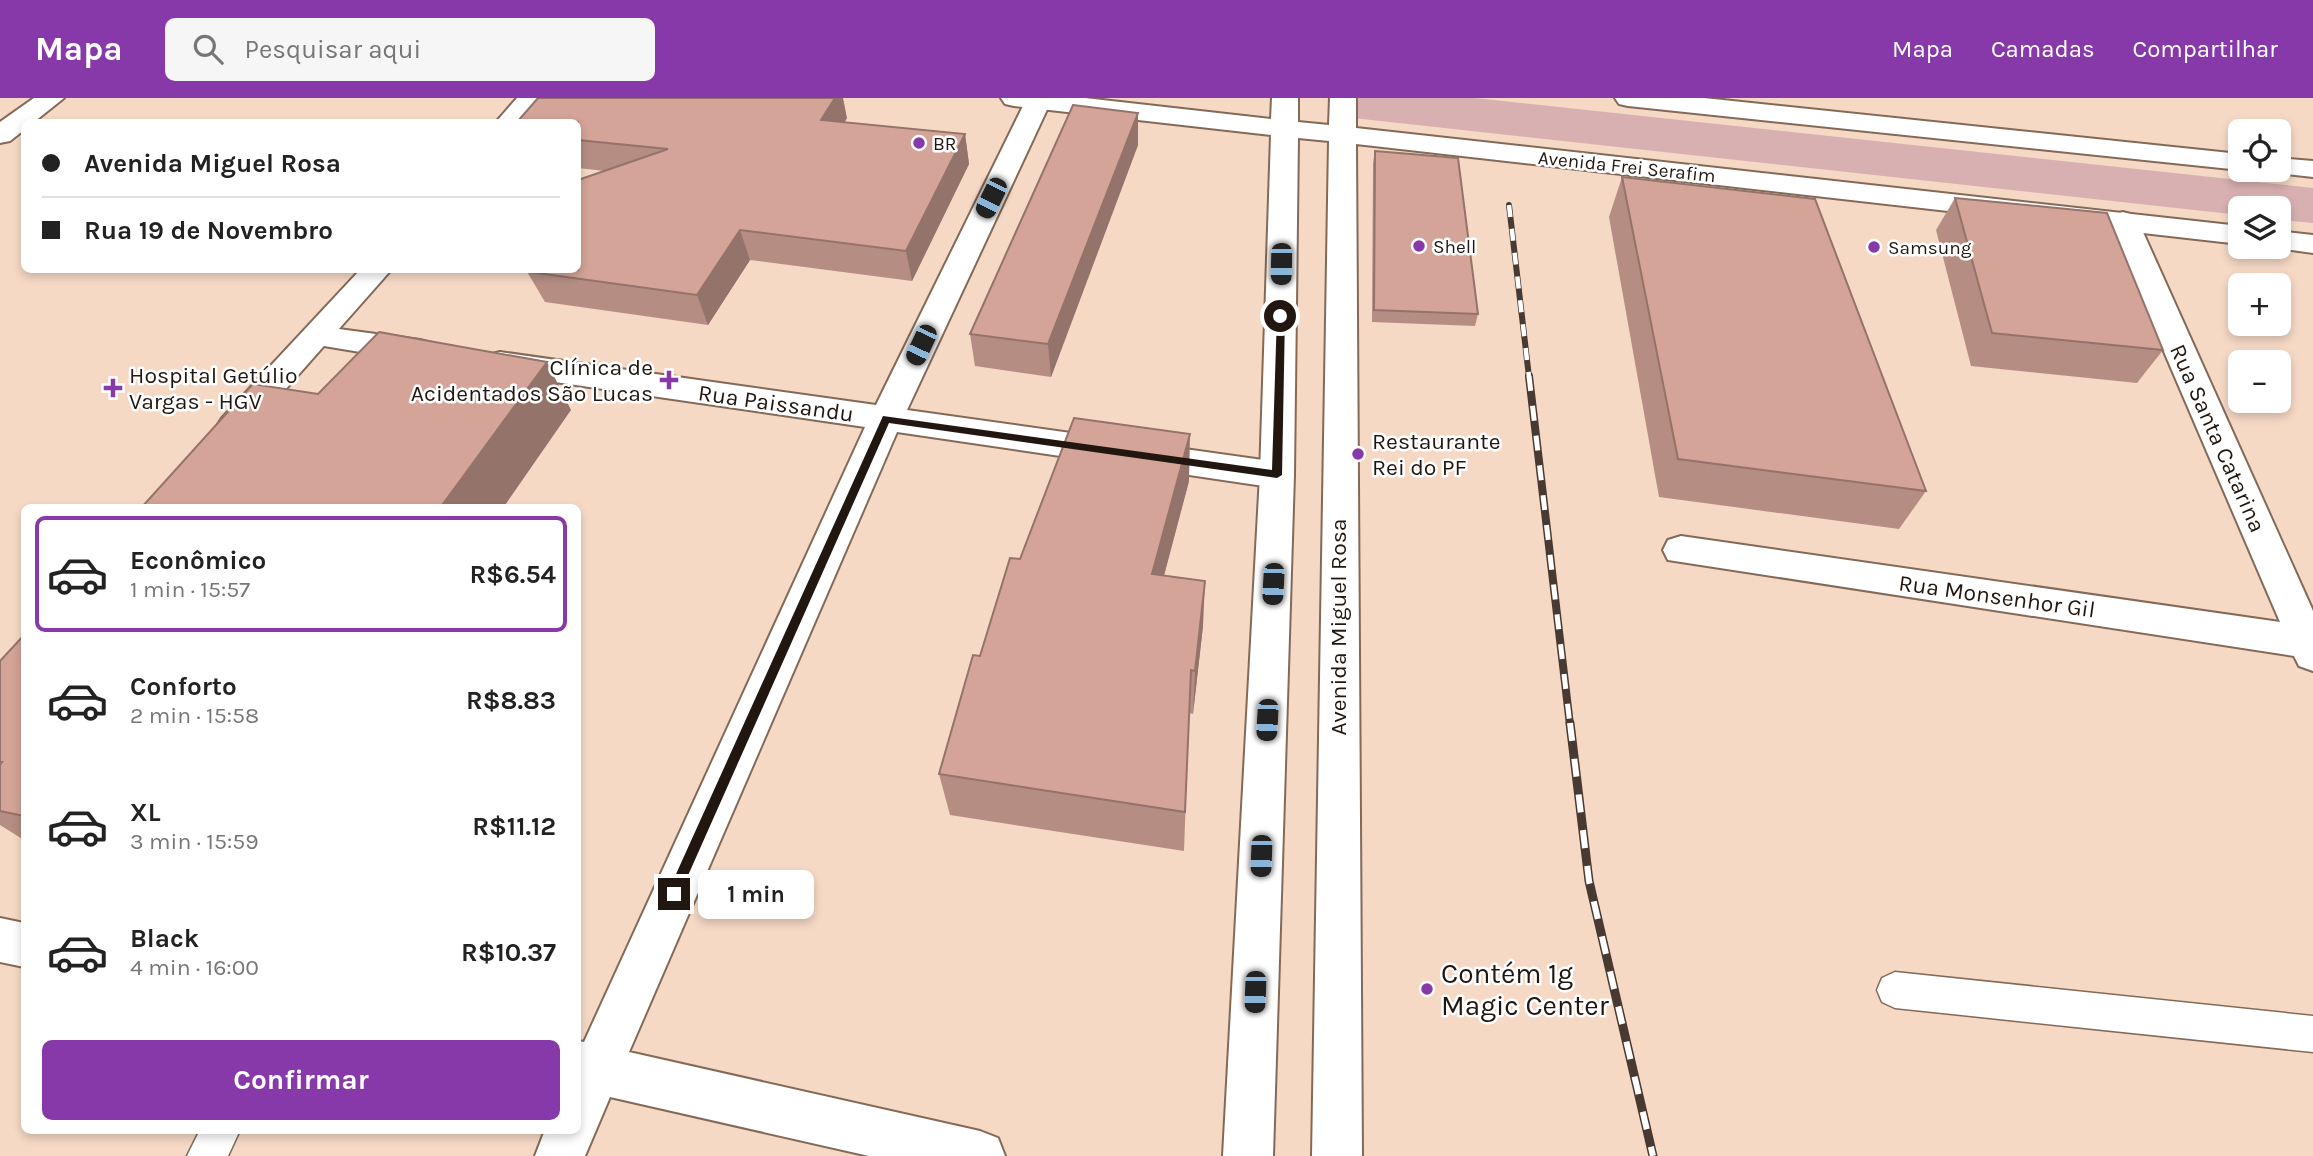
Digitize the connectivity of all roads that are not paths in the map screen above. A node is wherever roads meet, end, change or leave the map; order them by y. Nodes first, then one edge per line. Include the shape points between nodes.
1 (51, 98) edge
2 (531, 98) edge
3 (1628, 98) edge
4 (1026, 99) edge
5 (1285, 113) edge
6 (1343, 116) edge
7 (22, 119) edge
8 (512, 119) edge
9 (21, 120) edge
10 (0, 135) edge
11 (2228, 161) edge
12 (2291, 167) edge
13 (2313, 169) edge
14 (2123, 221) junction
15 (2228, 234) edge
16 (2291, 241) edge
17 (2313, 244) edge
18 (373, 273) edge
19 (317, 336) junction
20 (886, 419) junction
21 (215, 447) edge
22 (1277, 475) junction
23 (1681, 550) dead end
24 (2311, 647) edge
25 (0, 940) edge
26 (21, 944) edge
27 (1895, 990) dead end
28 (2313, 1034) edge
29 (586, 1067) edge
30 (581, 1095) edge
31 (219, 1134) edge
32 (568, 1134) edge
33 (207, 1156) edge
34 (560, 1156) edge
35 (980, 1156) edge
36 (1248, 1156) edge
37 (1337, 1156) edge

1 - 7 main road
2 - 8 main road
3 - 11 main road
4 - 5 main road, Avenida Frei Serafim
4 - 20 main road
5 - 6 main road, Avenida Frei Serafim
5 - 22 main road
6 - 14 main road, Avenida Frei Serafim
6 - 37 main road, Avenida Miguel Rosa
9 - 10 main road
12 - 13 main road
14 - 15 main road, Avenida Frei Serafim
14 - 24 main road, Rua Santa Catarina
16 - 17 main road
18 - 19 main road
19 - 20 main road, Rua Paissandu
19 - 21 main road
20 - 22 main road, Rua Paissandu
20 - 29 main road
22 - 36 main road
23 - 24 main road, Rua Monsenhor Gil
25 - 26 main road
27 - 28 lane
29 - 30 main road
29 - 35 main road
31 - 33 lane
32 - 34 main road

